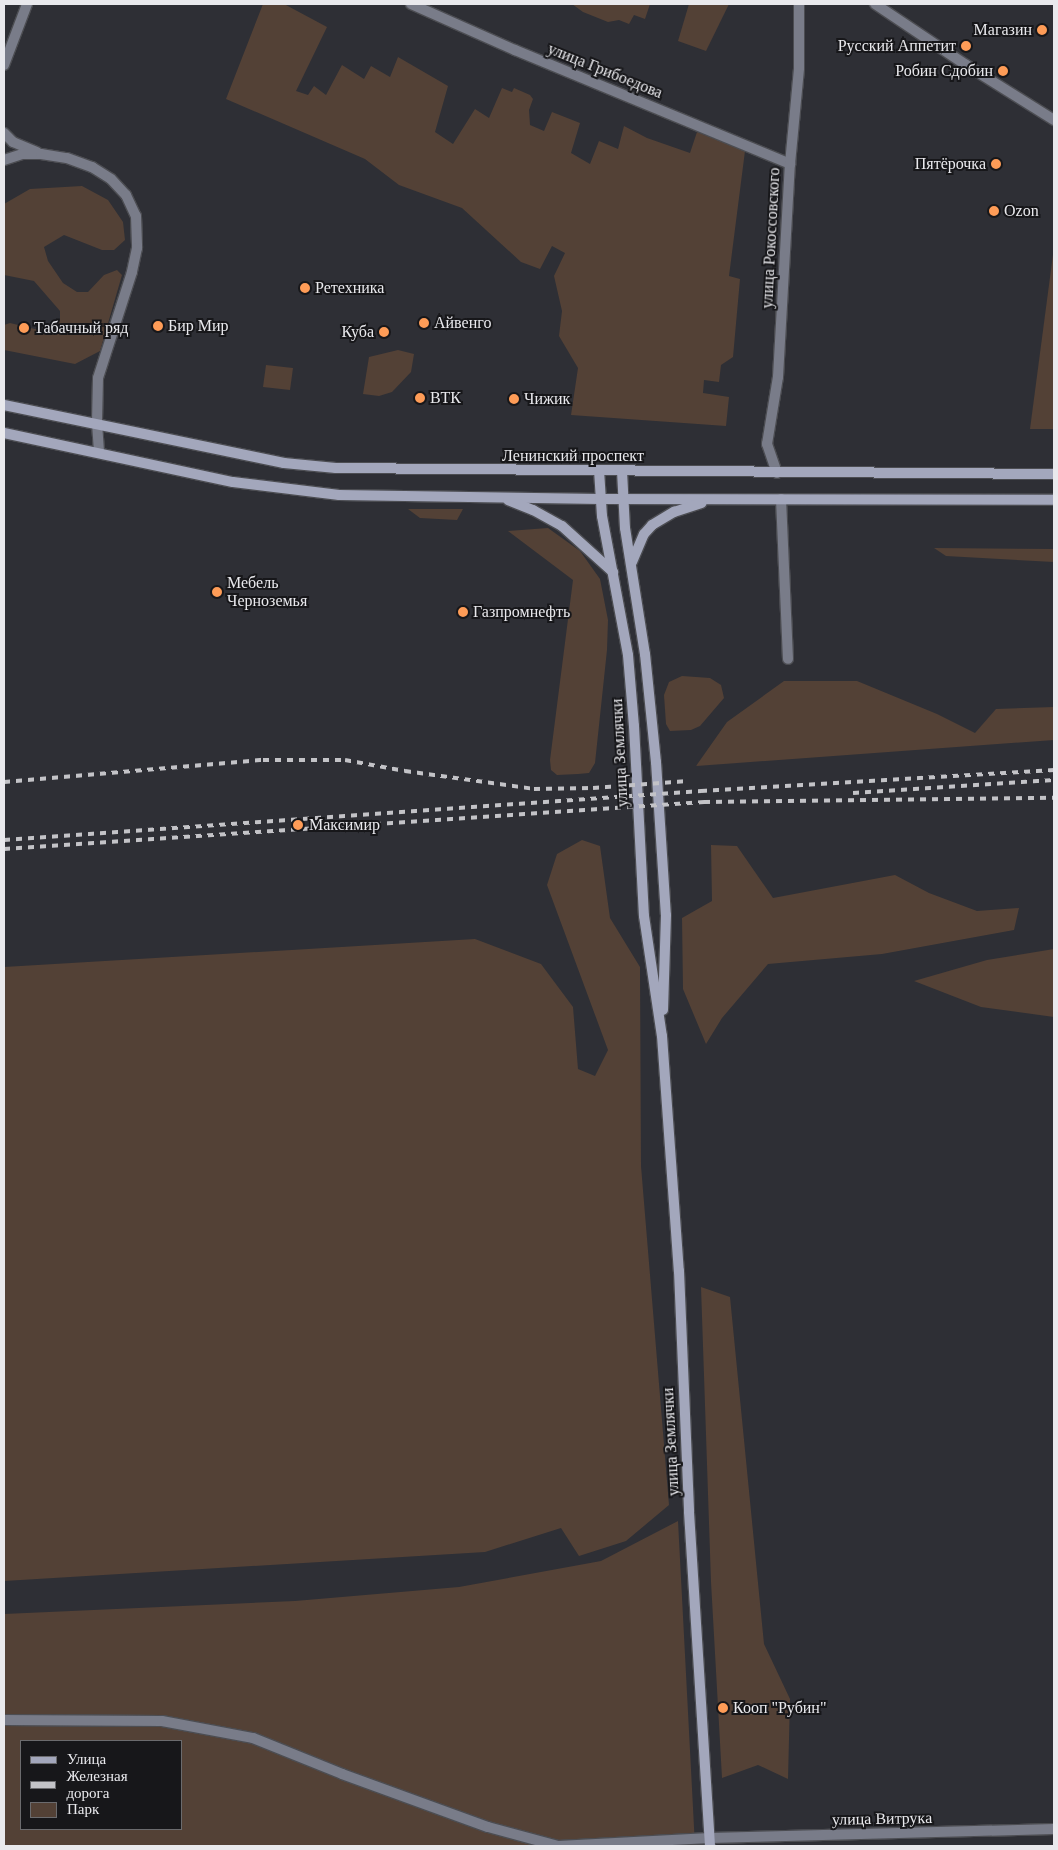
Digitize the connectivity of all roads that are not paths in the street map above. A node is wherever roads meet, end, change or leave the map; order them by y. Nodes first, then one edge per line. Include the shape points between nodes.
1 (27, 4) edge
2 (411, 4) edge
3 (799, 4) edge
4 (875, 4) edge
5 (4, 65) edge
6 (1054, 120) edge
7 (4, 133) edge
8 (40, 154) junction
9 (4, 160) edge
10 (790, 164) junction
11 (4, 405) edge
12 (96, 423) junction
13 (4, 433) edge
14 (99, 452) junction
15 (599, 470) junction
16 (622, 471) junction
17 (777, 473) junction
18 (1054, 474) edge
19 (492, 497) junction
20 (600, 499) junction
21 (622, 499) junction
22 (715, 499) junction
23 (781, 499) junction
24 (1054, 500) edge
25 (631, 565) junction
26 (612, 572) junction
27 (788, 659) dead end
28 (662, 1036) junction
29 (4, 1720) edge
30 (1054, 1829) edge
31 (710, 1842) edge

1 - 5 street
2 - 10 street, улица Грибоедова
3 - 10 street, улица Рокоссовского via 799,68
4 - 6 street
7 - 8 street via 13,142
8 - 9 street via 23,154
8 - 12 street via 67,158 92,167 111,179 126,195 136,216 137,248 98,378
10 - 17 street, улица Рокоссовского via 778,377 767,444
11 - 12 main road, Ленинский проспект
12 - 14 street
12 - 15 main road, Ленинский проспект via 284,464 336,468
13 - 14 main road
14 - 19 main road via 233,482 295,490
15 - 16 main road, Ленинский проспект
15 - 20 main road, улица Землячки
16 - 17 main road, Ленинский проспект
16 - 21 main road, улица Землячки
17 - 18 main road, Ленинский проспект
19 - 20 main road
19 - 26 main road via 519,504 562,526
20 - 21 main road
20 - 26 main road, улица Землячки
21 - 22 main road
21 - 25 main road, улица Землячки
22 - 23 main road
22 - 25 main road via 674,512 652,526 644,534
23 - 24 main road
23 - 27 street
25 - 28 main road, улица Землячки via 648,674 666,914
26 - 28 main road, улица Землячки via 630,676 644,916
28 - 31 main road, улица Землячки via 679,1271 689,1512
29 - 31 street, улица Витрука via 162,1721 253,1738 488,1827 558,1846
30 - 31 street, улица Витрука

